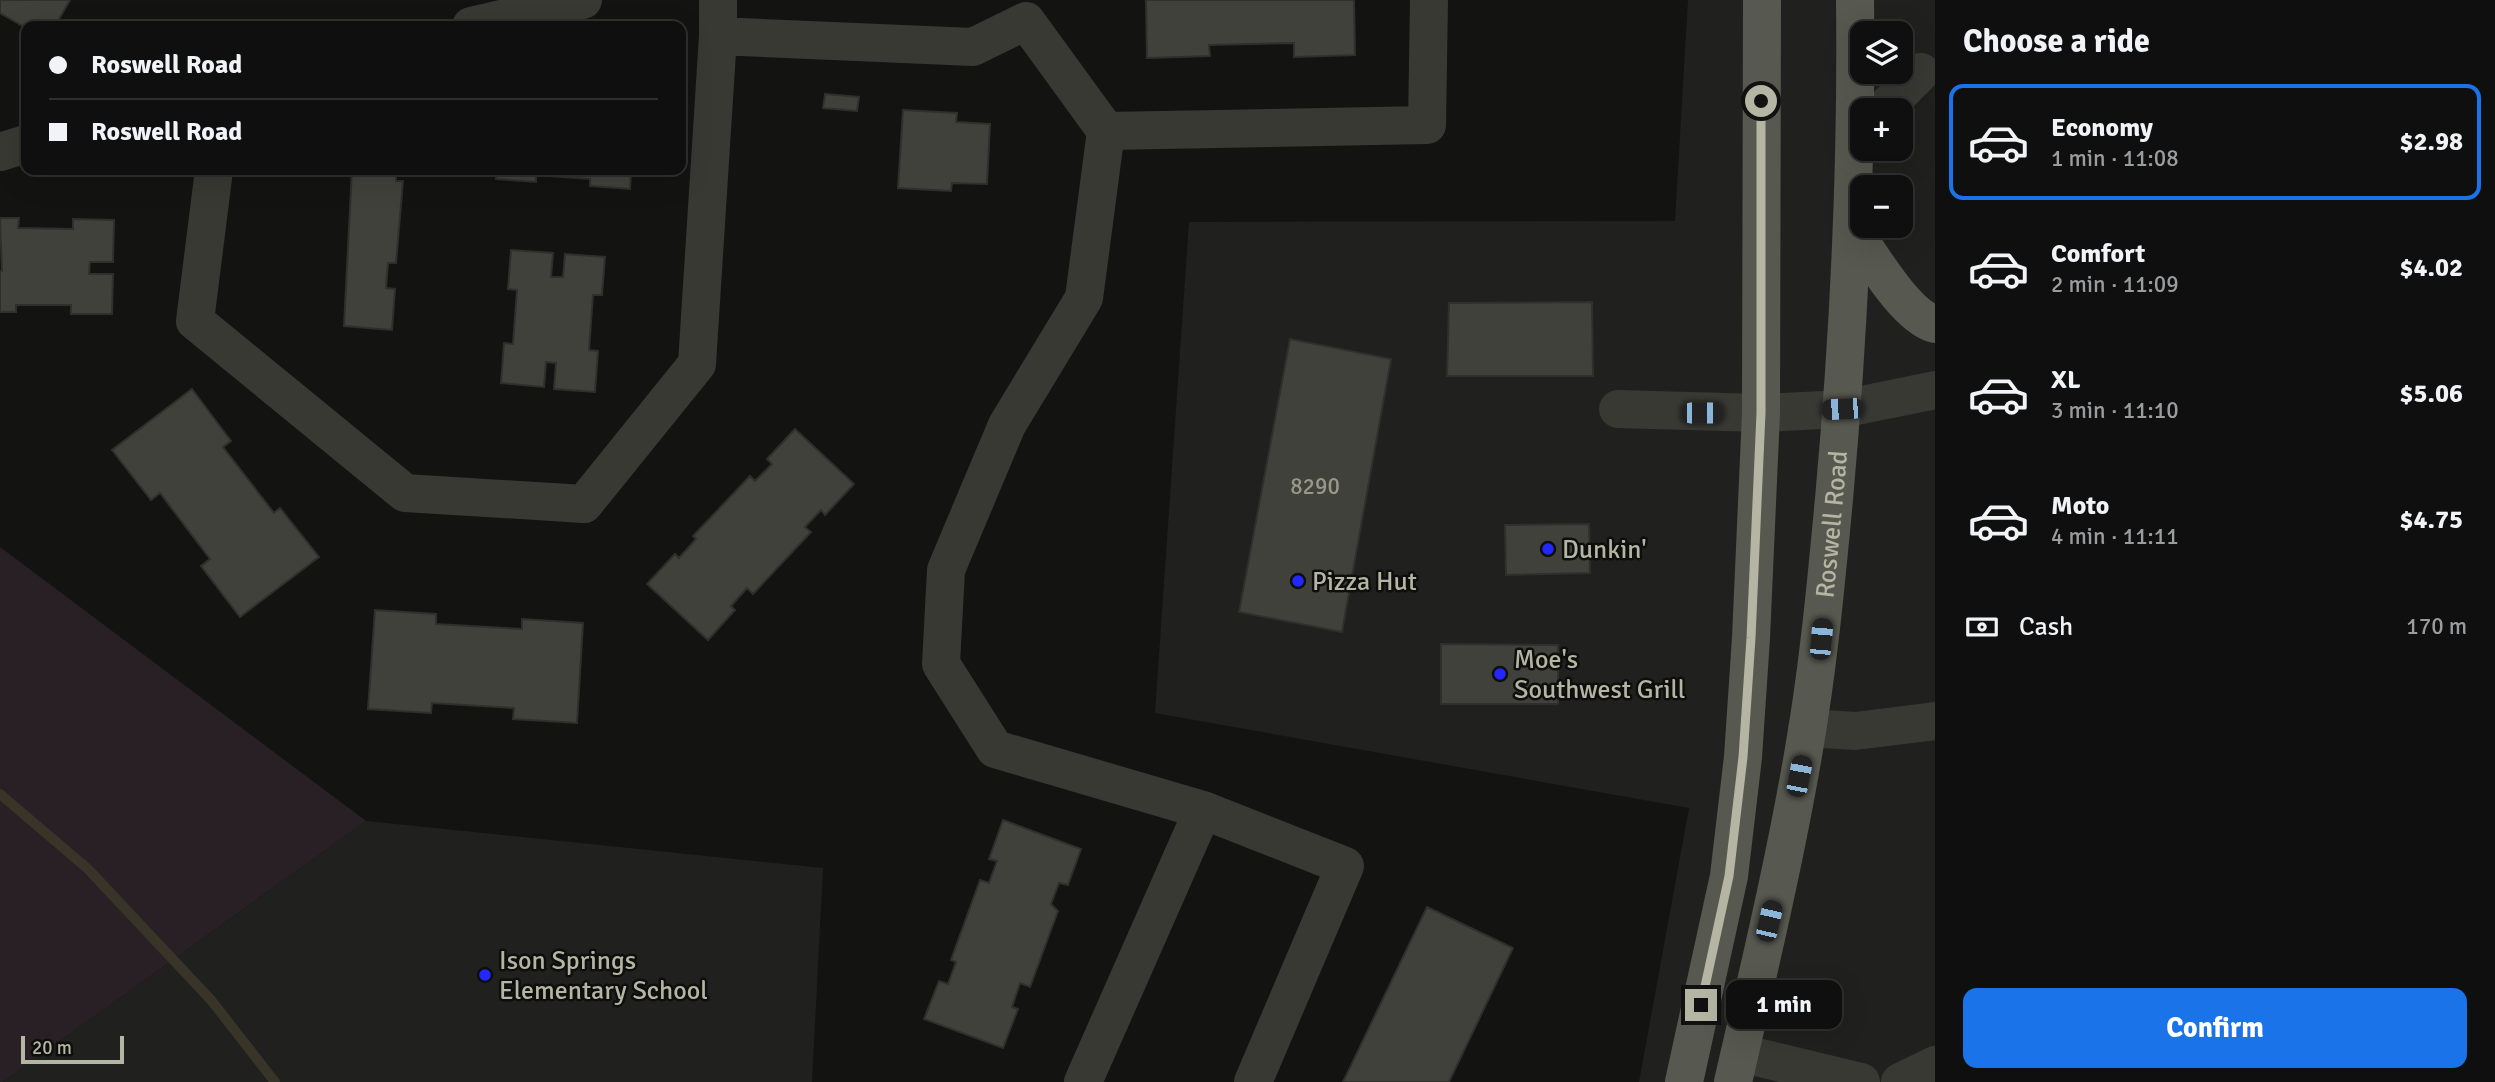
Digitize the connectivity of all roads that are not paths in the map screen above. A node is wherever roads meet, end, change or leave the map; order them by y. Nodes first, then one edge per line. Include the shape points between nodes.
1 (583, 0) edge
2 (1429, 0) edge
3 (1762, 0) edge
4 (1020, 11) edge
5 (1863, 15) edge
6 (718, 18) edge
7 (493, 21) edge
8 (1919, 66) edge
9 (1893, 98) edge
10 (1106, 131) junction
11 (21, 146) edge
12 (0, 152) edge
13 (213, 175) edge
14 (1855, 175) edge
15 (1852, 238) edge
16 (1858, 238) edge
17 (1935, 324) edge
18 (1935, 390) edge
19 (1618, 409) dead end
20 (1842, 409) junction
21 (1761, 413) junction
22 (1935, 721) edge
23 (1807, 728) junction
24 (1203, 810) junction
25 (1935, 1065) edge
26 (1736, 1068) edge
27 (1083, 1082) edge
28 (1253, 1082) edge
29 (1684, 1082) edge
30 (1861, 1082) edge
31 (1900, 1082) edge

1 - 7 street
2 - 10 street via 1427,125
3 - 21 main road
4 - 6 street via 973,47
4 - 10 street
5 - 14 main road, Roswell Road
6 - 13 street via 697,364 584,504 405,492 195,321
8 - 9 street
10 - 24 street via 1084,298 1007,425 946,570 942,664 995,749
11 - 12 street
15 - 20 main road, Roswell Road
16 - 17 main road via 1902,301
18 - 20 street
19 - 21 street
20 - 21 street
20 - 23 main road, Roswell Road via 1821,639
21 - 29 main road via 1751,638 1729,876
22 - 23 street via 1855,731
23 - 26 main road, Roswell Road
24 - 27 street
24 - 28 street via 1345,866
25 - 31 street
26 - 30 street

